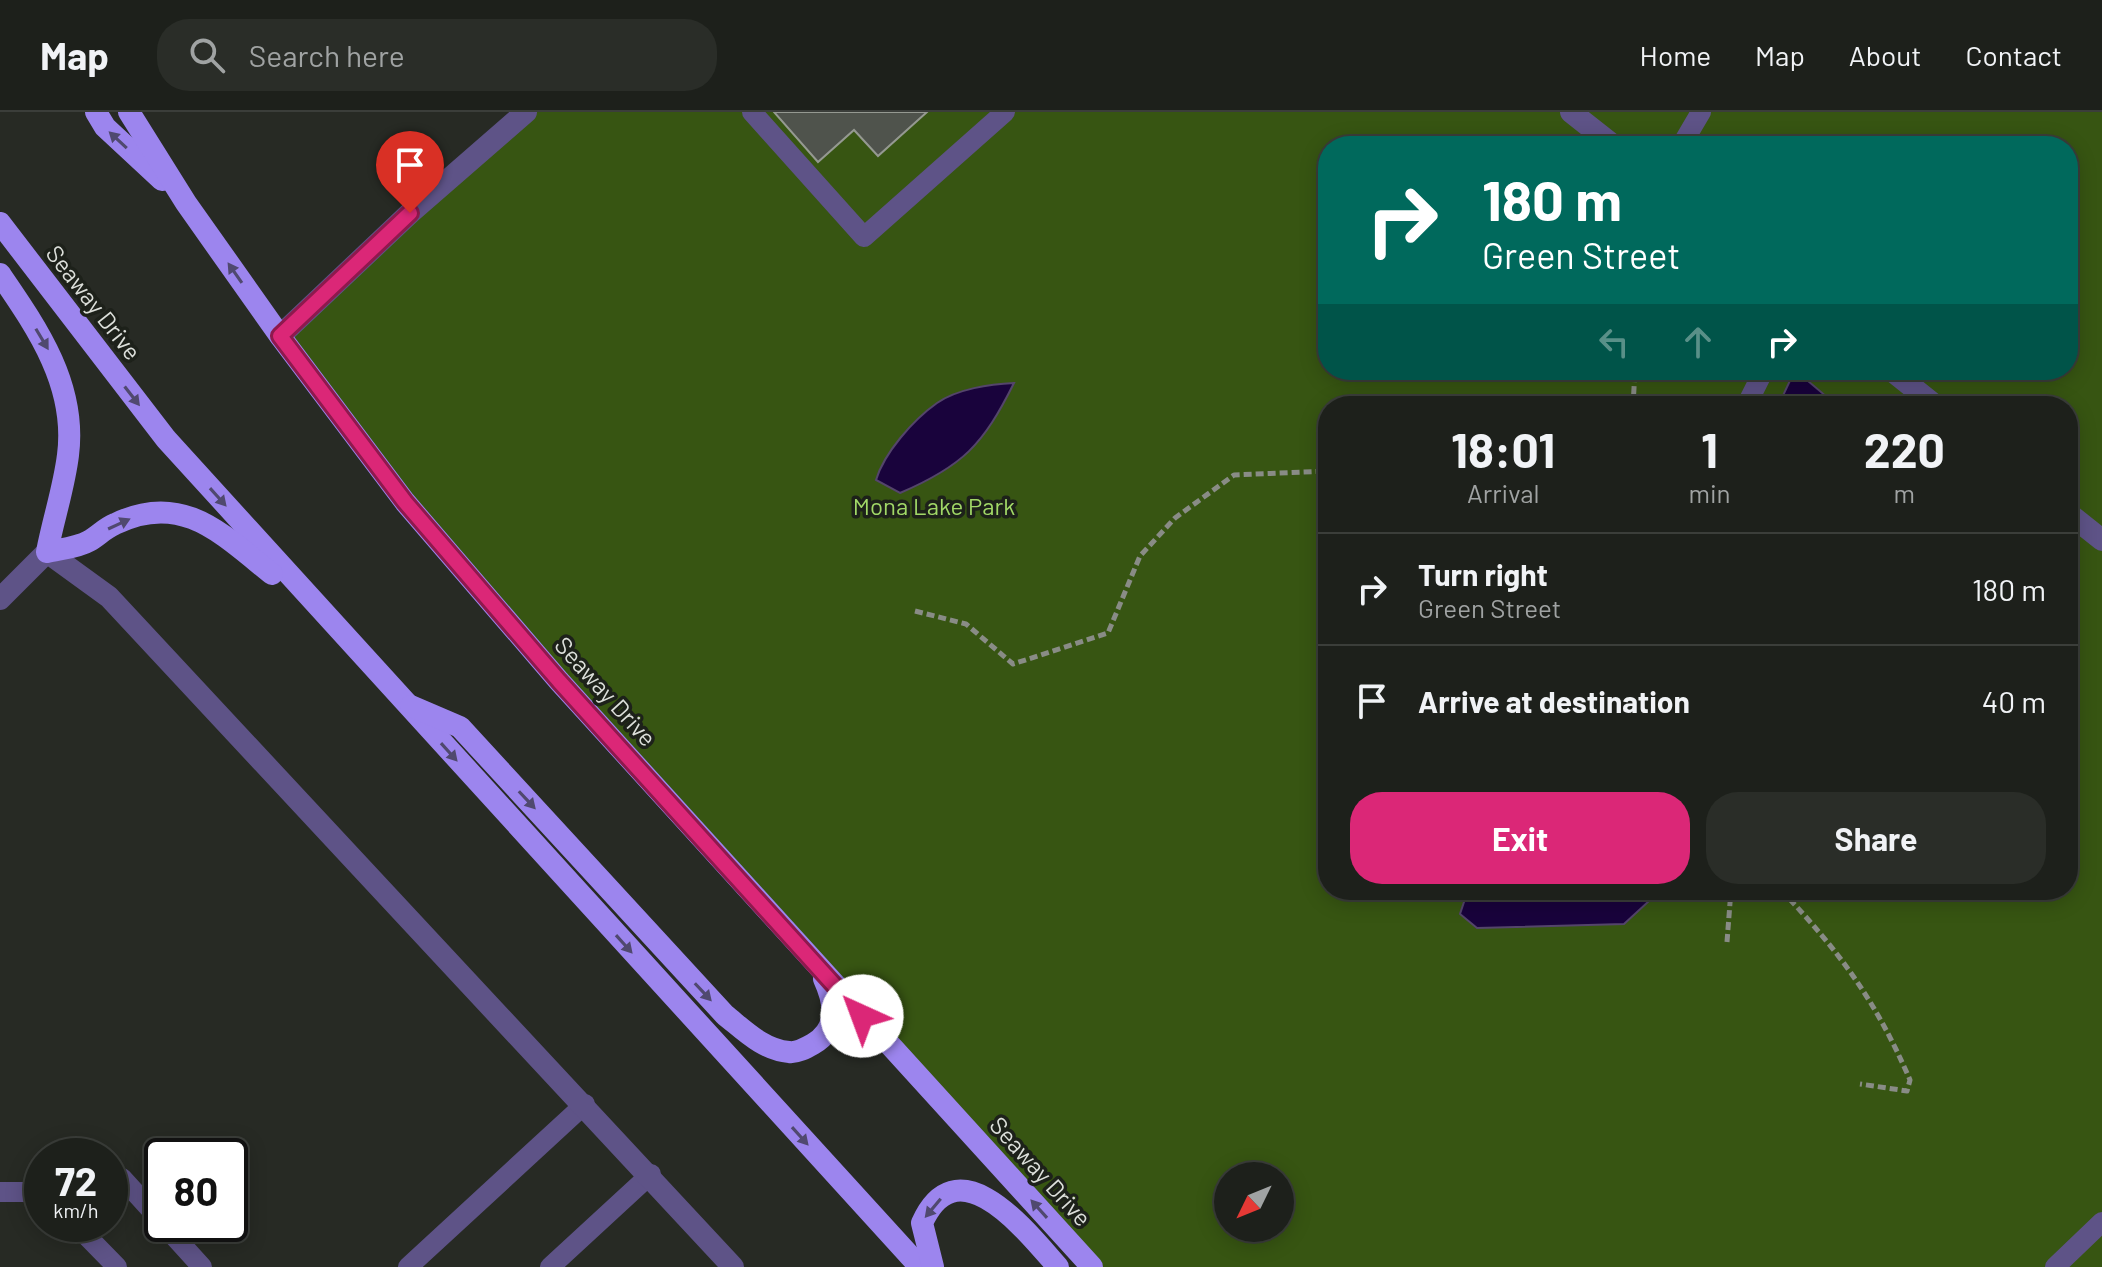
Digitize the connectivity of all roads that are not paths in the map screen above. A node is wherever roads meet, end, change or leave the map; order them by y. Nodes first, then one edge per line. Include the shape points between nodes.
1 (96, 112) edge
2 (129, 112) edge
3 (526, 112) edge
4 (752, 112) edge
5 (1005, 112) edge
6 (1701, 112) edge
7 (1576, 114) edge
8 (1602, 136) edge
9 (1687, 136) edge
10 (186, 203) junction
11 (0, 223) edge
12 (0, 274) edge
13 (280, 336) junction
14 (1904, 380) edge
15 (1924, 396) edge
16 (2078, 521) edge
17 (2102, 540) edge
18 (47, 552) junction
19 (0, 599) edge
20 (326, 618) junction
21 (403, 702) junction
22 (820, 970) junction
23 (585, 1104) junction
24 (651, 1174) junction
25 (128, 1185) edge
26 (0, 1192) edge
27 (24, 1192) edge
28 (144, 1202) edge
29 (2102, 1222) edge
30 (93, 1242) edge
31 (180, 1242) edge
32 (117, 1267) edge
33 (202, 1267) edge
34 (408, 1267) edge
35 (550, 1267) edge
36 (733, 1267) edge
37 (920, 1267) edge
38 (933, 1267) edge
39 (1058, 1267) edge
40 (1092, 1267) edge
41 (2055, 1267) edge

10 -> 1 highway via 105,127
2 - 10 highway, Seaway Drive
3 - 13 street
4 - 5 lane via 864,237
6 - 9 lane
7 - 8 street
13 -> 10 highway, Seaway Drive
11 -> 20 highway, Seaway Drive via 166,439
12 -> 18 highway via 51,354 63,388 68,454
13 - 22 highway, Seaway Drive via 405,502
14 - 15 street
16 - 17 street
18 - 19 street
18 -> 20 highway via 86,543 114,524 146,512 174,512 199,519 225,536
18 - 23 street via 109,597
20 - 21 highway, Seaway Drive
21 -> 22 highway via 460,727 725,1015 761,1044 791,1053 820,1040 831,1028 833,1000
21 -> 37 highway, Seaway Drive
40 -> 22 highway, Seaway Drive
23 - 24 street
23 - 34 lane
24 - 35 lane
24 - 36 street
25 - 28 lane
26 - 27 lane
29 - 41 lane
30 - 32 lane
31 - 33 lane
39 -> 38 highway via 991,1198 956,1191 938,1200 922,1223

